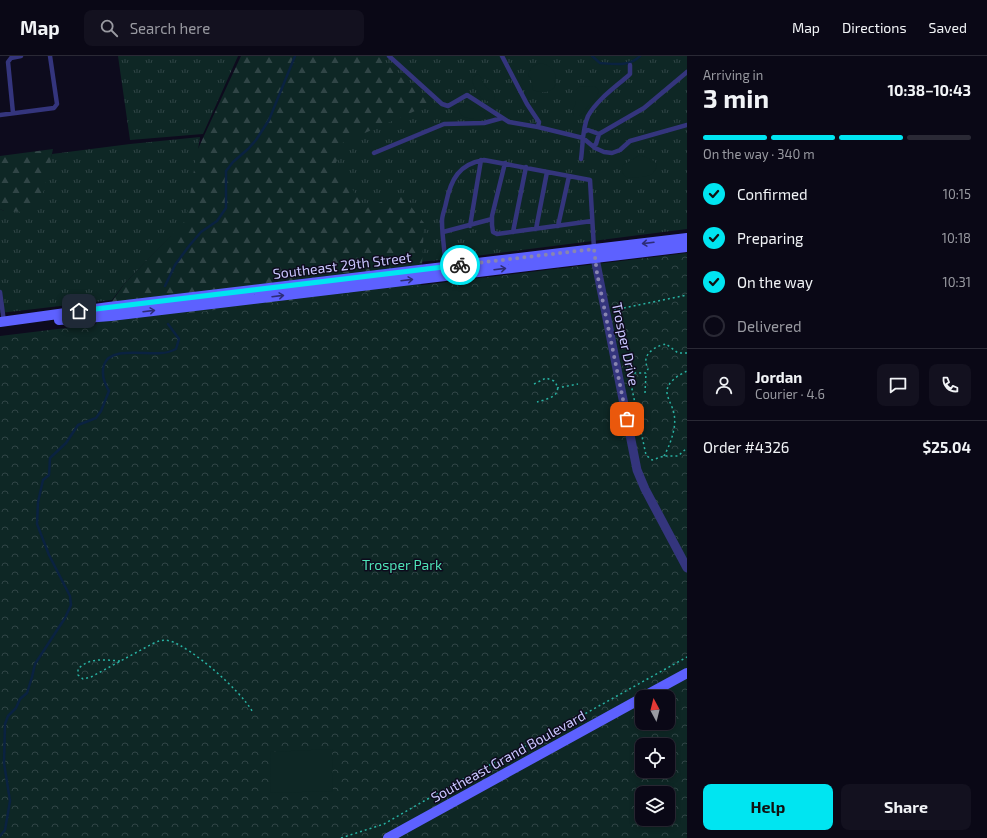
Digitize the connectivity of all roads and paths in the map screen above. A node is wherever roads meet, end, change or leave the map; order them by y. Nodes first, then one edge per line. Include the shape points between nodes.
1 (21, 56) edge
2 (50, 56) edge
3 (389, 56) edge
4 (502, 56) edge
5 (630, 65) dead end
6 (687, 72) edge
7 (13, 113) junction
8 (0, 115) edge
9 (502, 118) junction
10 (687, 125) edge
11 (538, 127) junction
12 (586, 131) junction
13 (599, 134) junction
14 (583, 138) junction
15 (593, 146) junction
16 (374, 153) dead end
17 (581, 159) dead end
18 (481, 160) junction
19 (504, 163) junction
20 (526, 167) junction
21 (547, 172) junction
22 (569, 176) junction
23 (492, 219) junction
24 (592, 221) junction
25 (470, 226) junction
26 (558, 226) junction
27 (536, 229) junction
28 (443, 232) junction
29 (512, 232) junction
30 (687, 238) edge
31 (687, 247) edge
32 (595, 254) junction
33 (447, 271) junction
34 (0, 292) edge
35 (687, 295) edge
36 (606, 312) junction
37 (1, 323) edge
38 (687, 353) edge
39 (687, 371) edge
40 (646, 373) junction
41 (534, 384) dead end
42 (578, 384) dead end
43 (557, 388) junction
44 (632, 389) junction
45 (645, 392) dead end
46 (630, 393) dead end
47 (537, 402) dead end
48 (687, 448) edge
49 (664, 456) junction
50 (687, 568) edge
51 (687, 657) edge
52 (120, 661) junction
53 (687, 673) edge
54 (656, 690) edge
55 (635, 701) edge
56 (252, 711) dead end
57 (341, 838) edge
58 (388, 838) edge

1 - 7 lane via 11,58 8,62
2 - 7 lane via 57,104 54,108
3 - 9 lane via 442,104 448,106 467,95
4 - 11 lane via 539,122
5 - 12 lane via 630,74 605,95 588,116
6 - 13 lane via 644,108
7 - 8 lane
9 - 11 lane via 509,122
9 - 16 lane via 484,123 444,124
10 - 15 lane via 630,141 612,153
11 - 14 lane
12 - 13 lane
12 - 14 lane
13 - 15 lane
14 - 15 lane
14 - 17 lane
18 - 19 lane
18 - 25 lane
18 - 28 lane via 465,166 454,177 442,220
19 - 20 lane
19 - 23 lane
20 - 21 lane
20 - 29 lane
21 - 22 lane
21 - 27 lane
22 - 24 lane via 590,180
22 - 26 lane
23 - 25 lane
23 - 29 lane via 493,232
24 - 26 lane
24 - 32 lane
25 - 28 lane
26 - 27 lane
27 - 29 lane
28 - 33 lane
30 -> 32 main road, Southeast 29th Street
31 - 32 main road, Southeast 29th Street
32 - 33 main road, Southeast 29th Street
32 - 36 street, Trosper Drive
33 - 37 main road, Southeast 29th Street via 109,307
34 - 37 lane
35 - 36 path
36 - 50 street, Trosper Drive via 637,470
38 - 40 path via 678,353 666,344 657,346 648,355
39 - 49 path via 677,376 667,388 674,422 672,438
40 - 44 path via 628,373
40 - 45 path
41 - 43 path via 546,378 554,380
42 - 43 path
43 - 47 path via 556,394 552,397
44 - 46 path
44 - 49 path via 646,456 652,460
48 - 49 path via 678,456
51 - 57 path via 384,824
52 - 52 path via 98,659 84,663 78,669 78,675 83,679 91,677
52 - 56 path via 152,644 162,640 170,641 200,659 232,686
53 - 54 main road, Southeast Grand Boulevard
55 - 58 main road, Southeast Grand Boulevard

